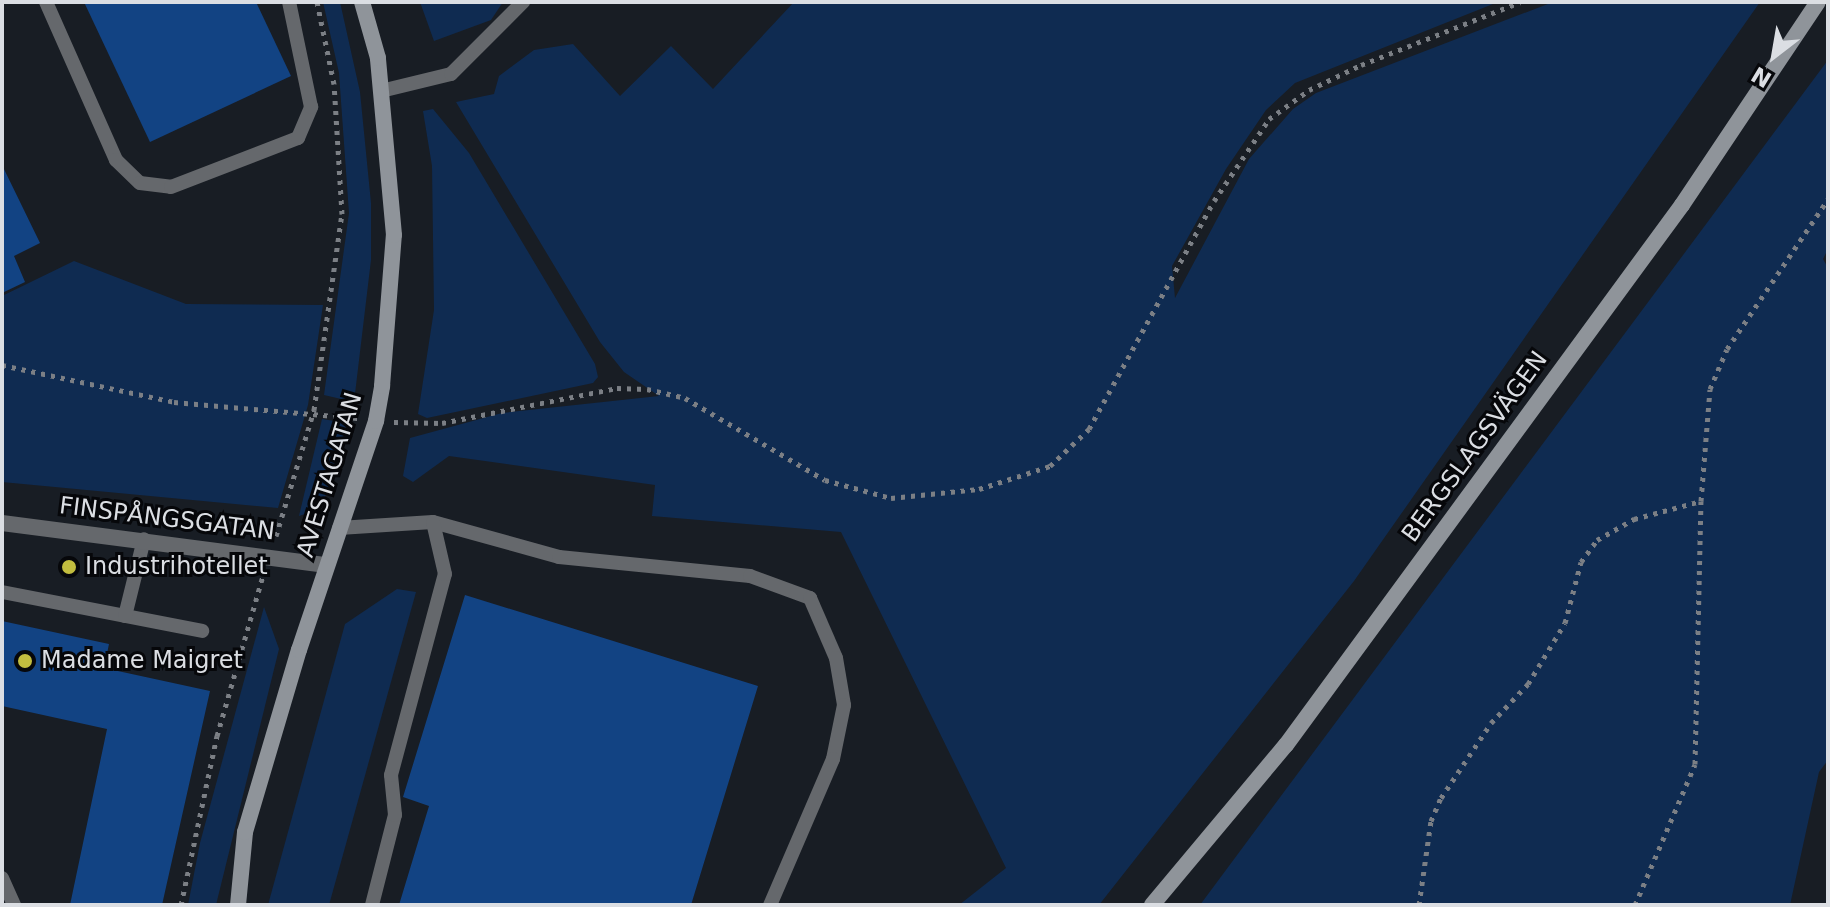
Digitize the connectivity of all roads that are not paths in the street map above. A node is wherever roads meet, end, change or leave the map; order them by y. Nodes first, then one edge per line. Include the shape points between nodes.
1 (46, 2) edge
2 (289, 2) edge
3 (362, 2) edge
4 (523, 2) edge
5 (1818, 2) edge
6 (381, 91) junction
7 (433, 522) junction
8 (2, 523) edge
9 (339, 528) junction
10 (144, 539) junction
11 (326, 565) junction
12 (2, 592) edge
13 (125, 616) junction
14 (202, 631) dead end
15 (2, 878) edge
16 (14, 905) edge
17 (238, 905) edge
18 (372, 905) edge
19 (770, 905) edge
20 (1152, 905) edge

1 - 2 lane via 116,160 140,183 171,187 298,138 311,107
3 - 6 main road, AVESTAGATAN
4 - 6 lane via 451,74
5 - 20 main road, BERGSLAGSVÄGEN via 1682,205 1322,696
6 - 9 main road, AVESTAGATAN via 394,235 376,421
7 - 9 lane
7 - 18 lane via 445,574 391,775 395,815
7 - 19 lane via 559,557 750,576 810,598 836,658 844,705 833,759
8 - 10 street, FINSPÅNGSGATAN
9 - 11 main road, AVESTAGATAN
10 - 11 street, FINSPÅNGSGATAN
10 - 13 lane
11 - 17 main road, AVESTAGATAN via 245,832
12 - 13 lane
13 - 14 lane
15 - 16 lane

